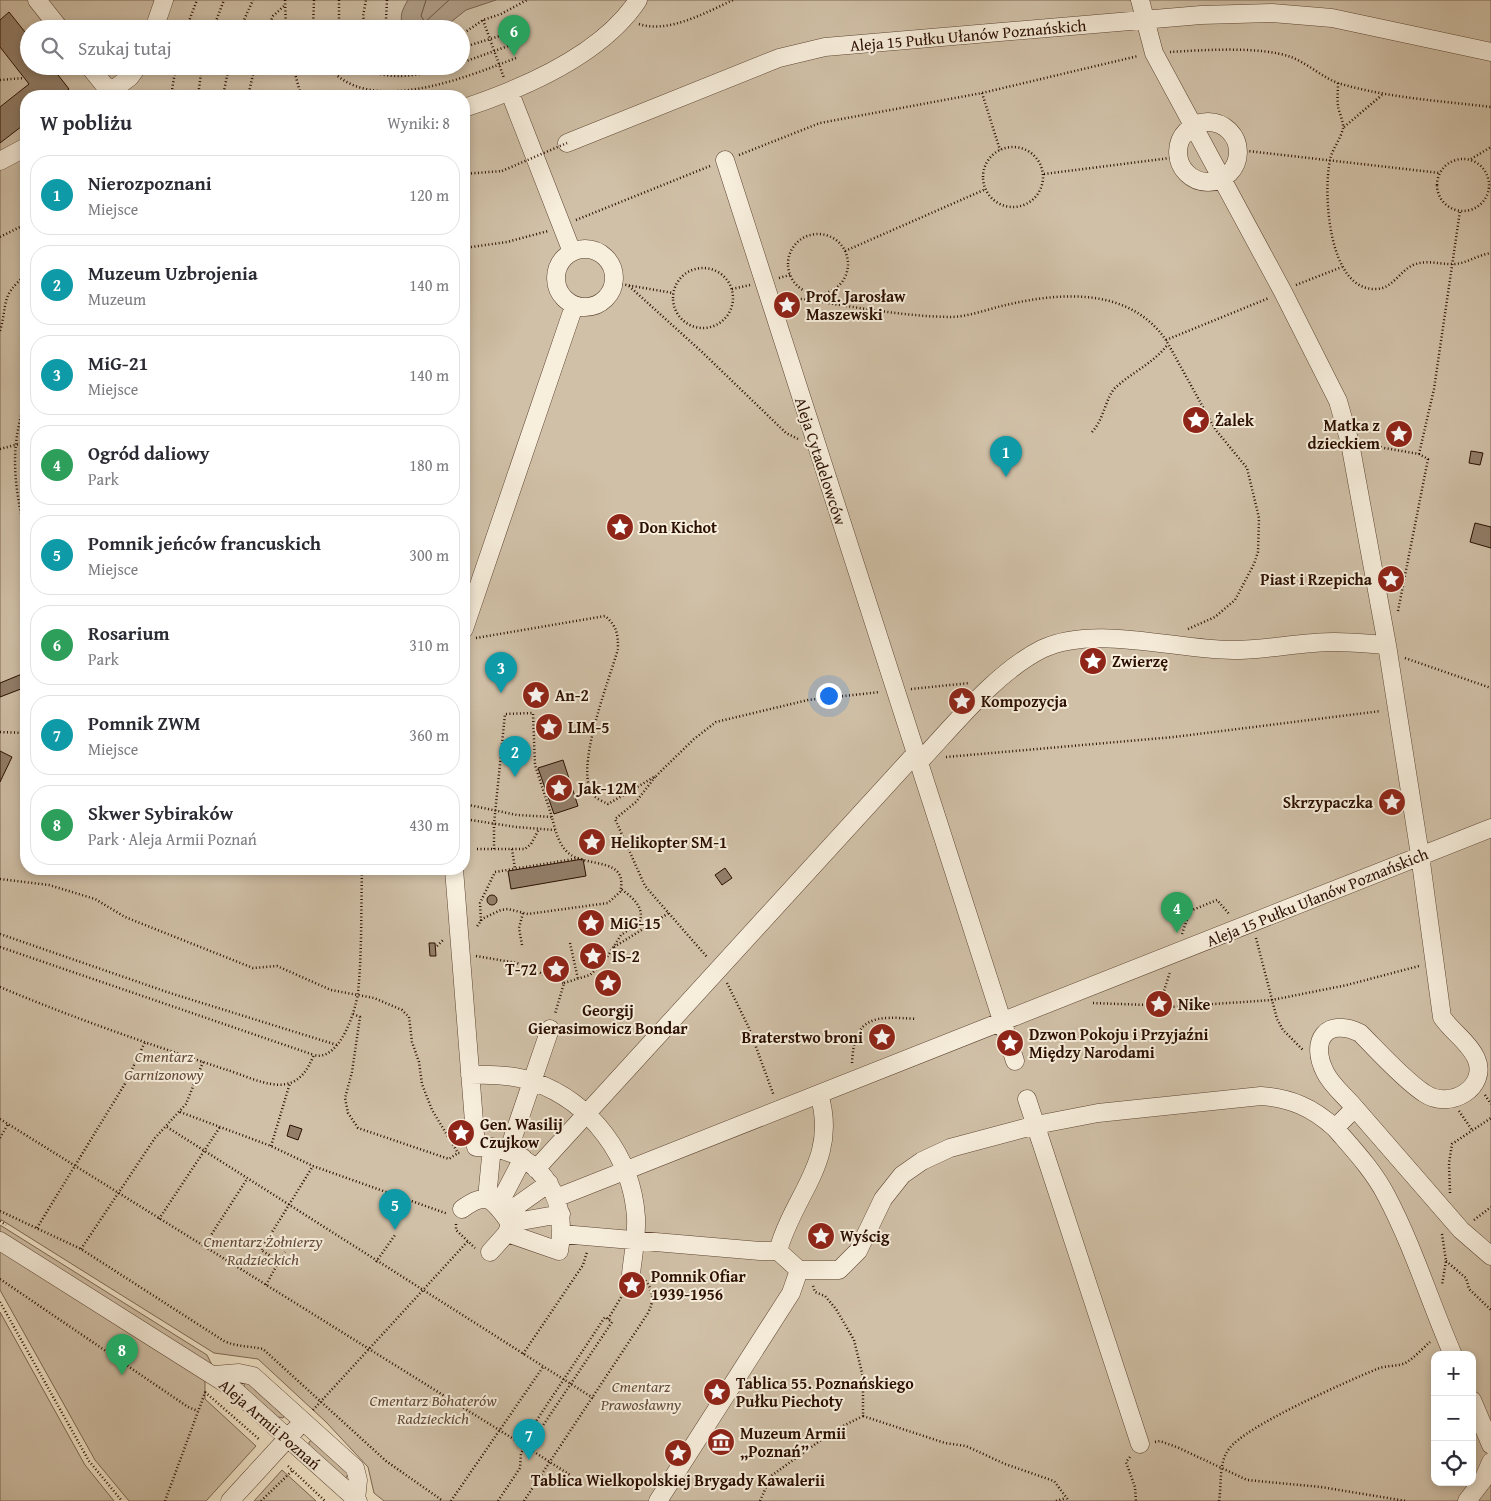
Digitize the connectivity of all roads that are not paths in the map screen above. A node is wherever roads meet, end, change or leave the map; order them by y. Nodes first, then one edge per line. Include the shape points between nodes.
1 (37, 0) edge
2 (164, 0) edge
3 (638, 0) edge
4 (1140, 0) edge
5 (53, 20) edge
6 (157, 20) edge
7 (1146, 20) junction
8 (1491, 52) edge
9 (96, 75) edge
10 (131, 75) edge
11 (107, 90) edge
12 (115, 90) edge
13 (510, 93) junction
14 (470, 106) edge
15 (1194, 125) junction
16 (568, 143) road end
17 (20, 150) edge
18 (725, 160) road end
19 (0, 161) edge
20 (1223, 179) junction
21 (572, 252) junction
22 (574, 306) junction
23 (470, 628) edge
24 (1388, 645) junction
25 (919, 756) junction
26 (1491, 828) edge
27 (1420, 856) junction
28 (454, 875) edge
29 (1003, 1022) junction
30 (550, 1029) dead end
31 (1015, 1061) dead end
32 (470, 1075) junction
33 (533, 1081) junction
34 (819, 1094) junction
35 (1027, 1099) dead end
36 (1355, 1108) junction
37 (586, 1113) junction
38 (1036, 1125) junction
39 (1335, 1128) junction
40 (507, 1155) junction
41 (626, 1171) junction
42 (555, 1199) junction
43 (456, 1215) road end
44 (501, 1215) junction
45 (562, 1234) junction
46 (636, 1239) junction
47 (0, 1241) edge
48 (483, 1251) road end
49 (778, 1251) junction
50 (1491, 1256) edge
51 (799, 1270) junction
52 (631, 1274) road end
53 (1451, 1351) edge
54 (214, 1376) junction
55 (1476, 1409) edge
56 (307, 1417) junction
57 (288, 1438) junction
58 (1140, 1444) road end
59 (1491, 1445) edge
60 (1491, 1462) edge
61 (357, 1500) edge
62 (230, 1501) edge
63 (658, 1501) edge
64 (1466, 1501) edge

1 - 5 street
2 - 6 street
3 - 13 street via 628,15 606,35 566,64
4 - 7 street
7 - 8 street, Aleja 15 Pułku Ułanów Poznańskich via 1272,13 1332,18
7 - 15 street via 1154,53
7 - 16 street, Aleja 15 Pułku Ułanów Poznańskich via 825,47 779,58
9 - 11 street
10 - 12 street
13 - 14 street
13 - 21 street
15 - 20 street
15 - 20 street via 1209,122 1223,125 1234,136 1239,150 1236,167
15 - 20 street via 1184,133 1179,144 1178,157 1183,170 1195,180 1209,183
17 - 19 street
18 - 25 street, Aleja Cytadelowców
20 - 24 street via 1338,401 1350,443
21 - 22 street via 560,263 556,279 561,295
21 - 22 street via 588,249 603,254 622,284 607,299 592,307
22 - 23 street
24 - 25 street via 1334,642 1235,650 1130,639 1081,639 1058,644 1042,649 996,681
24 - 27 street
25 - 29 street, Aleja Cytadelowców
25 - 37 street
26 - 27 street, Aleja 15 Pułku Ułanów Poznańskich
27 - 29 street, Aleja 15 Pułku Ułanów Poznańskich
27 - 36 street via 1442,1017 1477,1059 1476,1081 1465,1093 1451,1100 1439,1100 1424,1094 1360,1033 1337,1027 1326,1031 1321,1039 1320,1056 1325,1073
28 - 32 street
29 - 31 street, Aleja Cytadelowców
29 - 34 street, Aleja 15 Pułku Ułanów Poznańskich
30 - 33 street
32 - 33 street via 490,1074
32 - 40 street
33 - 37 street
33 - 40 street
34 - 41 street, Aleja 15 Pułku Ułanów Poznańskich
34 - 49 street via 824,1112 824,1144 818,1164 785,1227
35 - 38 street
36 - 39 street
36 - 50 street via 1457,1225
37 - 40 street
37 - 41 street via 615,1148
38 - 39 street via 1098,1113 1262,1096 1282,1097 1306,1106
38 - 51 street via 950,1148 922,1161 902,1176 883,1199 858,1251 839,1270
38 - 58 street
39 - 53 street via 1385,1193
40 - 42 street
40 - 44 street
40 - 44 street
41 - 42 street, Aleja 15 Pułku Ułanów Poznańskich
41 - 46 street via 633,1197
42 - 44 street
42 - 44 street
42 - 45 street
43 - 44 street via 476,1199
44 - 45 street via 559,1250
44 - 48 street
45 - 46 street
46 - 49 street
46 - 52 street
47 - 54 street, Aleja Armii Poznań
49 - 51 street
51 - 63 street via 791,1293
54 - 56 street via 239,1373 253,1376
54 - 57 street, Aleja Armii Poznań via 248,1401
55 - 59 street
56 - 57 street
56 - 61 street via 356,1468
57 - 61 street, Aleja Armii Poznań
57 - 62 street
60 - 64 street via 1483,1480

